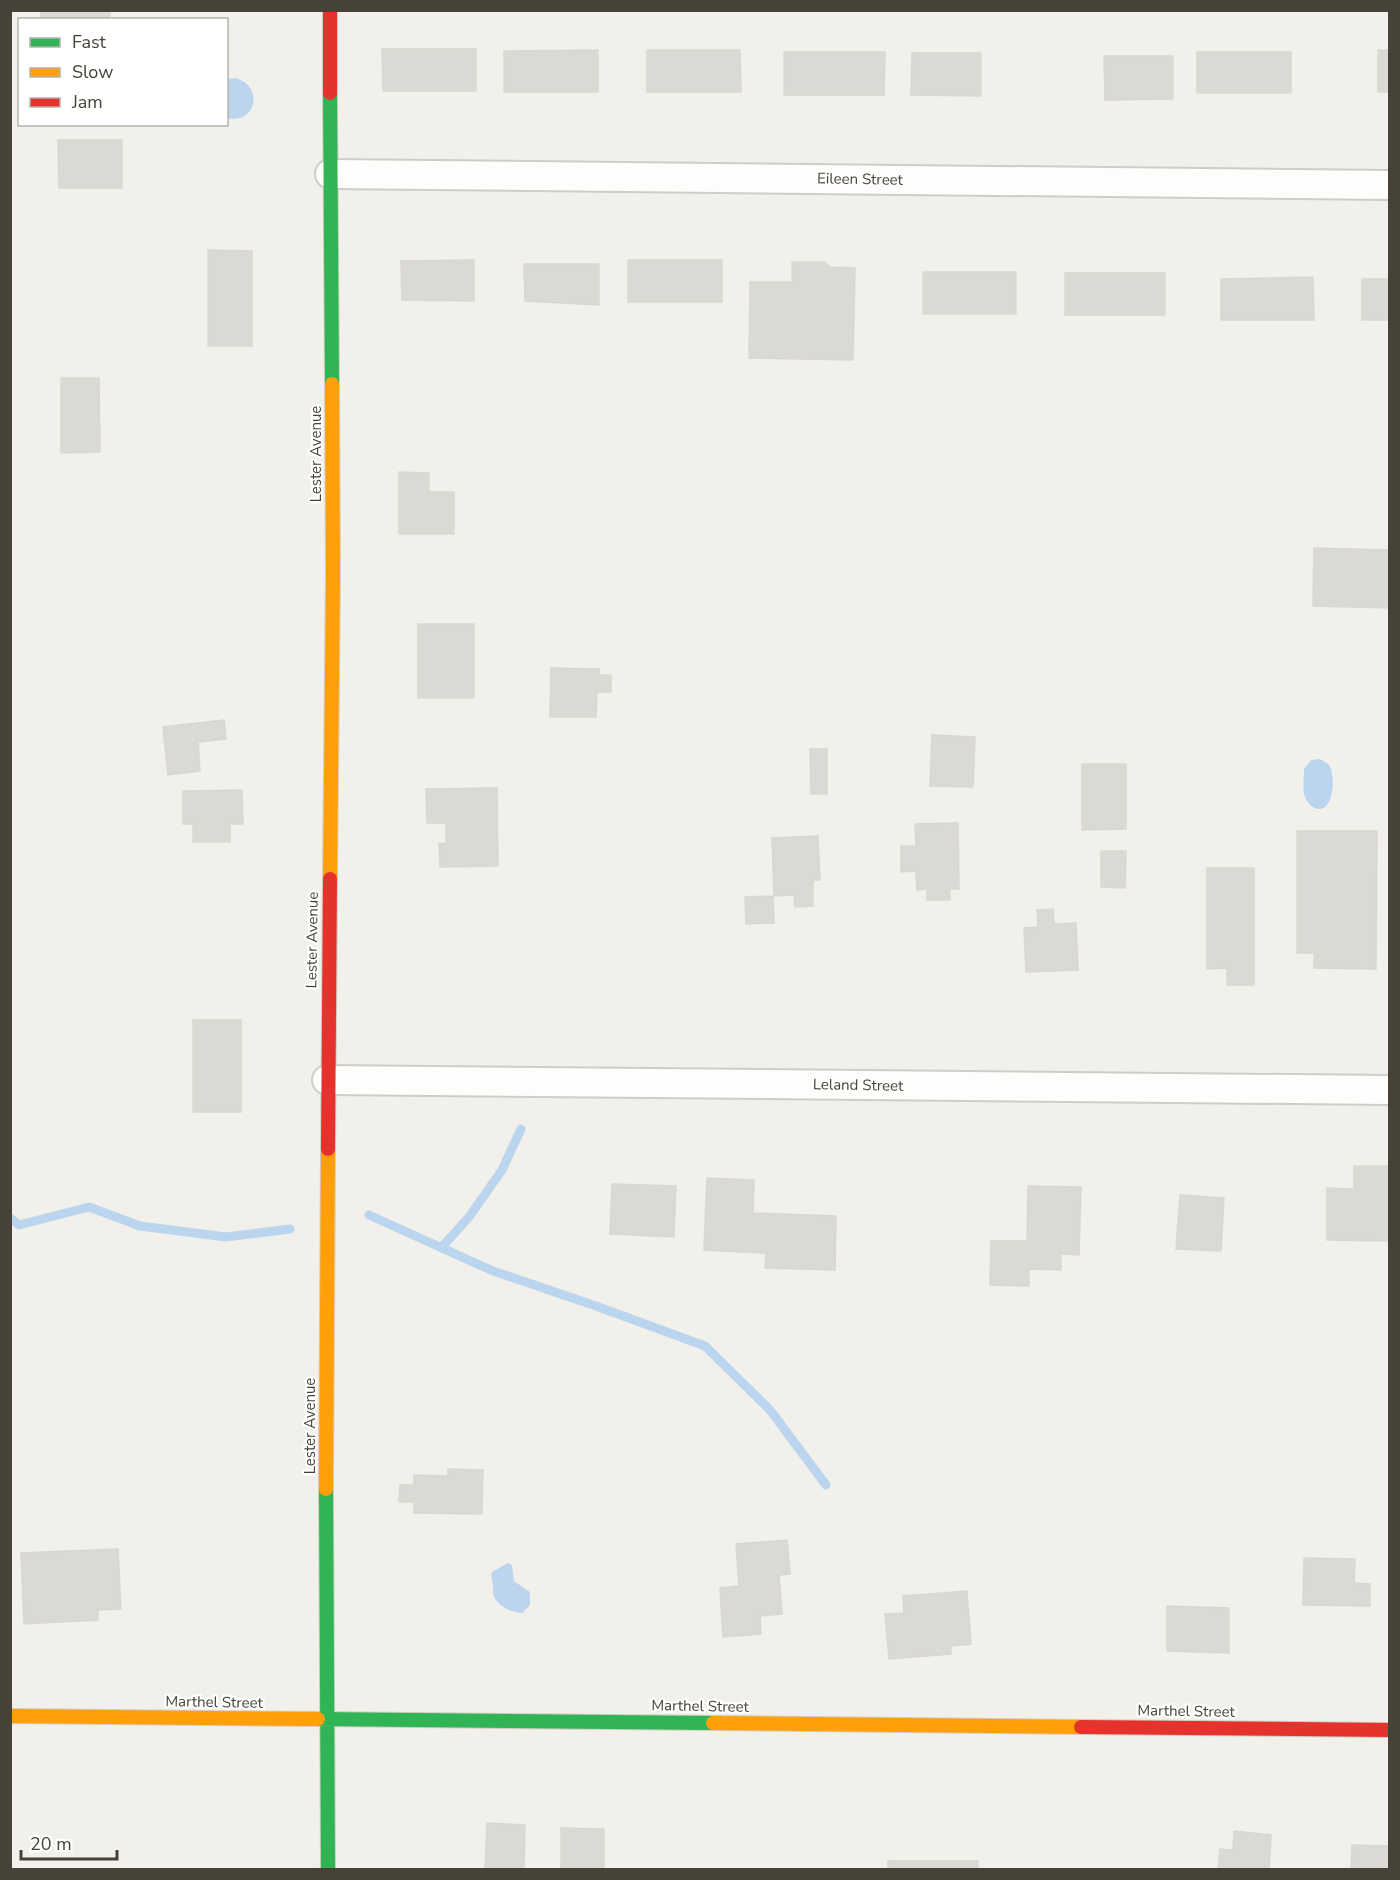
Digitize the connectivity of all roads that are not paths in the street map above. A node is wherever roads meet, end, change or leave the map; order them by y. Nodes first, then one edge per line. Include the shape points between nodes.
1 (330, 10) edge
2 (330, 174) junction
3 (1389, 185) edge
4 (327, 1080) junction
5 (1389, 1090) edge
6 (10, 1716) edge
7 (328, 1719) junction
8 (1389, 1730) edge
9 (328, 1869) edge

1 - 2 street, Lester Avenue
2 - 3 street, Eileen Street
2 - 4 street, Lester Avenue via 333,586
4 - 5 street, Leland Street
4 - 7 street, Lester Avenue
6 - 7 street, Marthel Street
7 - 8 street, Marthel Street
7 - 9 street, Lester Avenue

